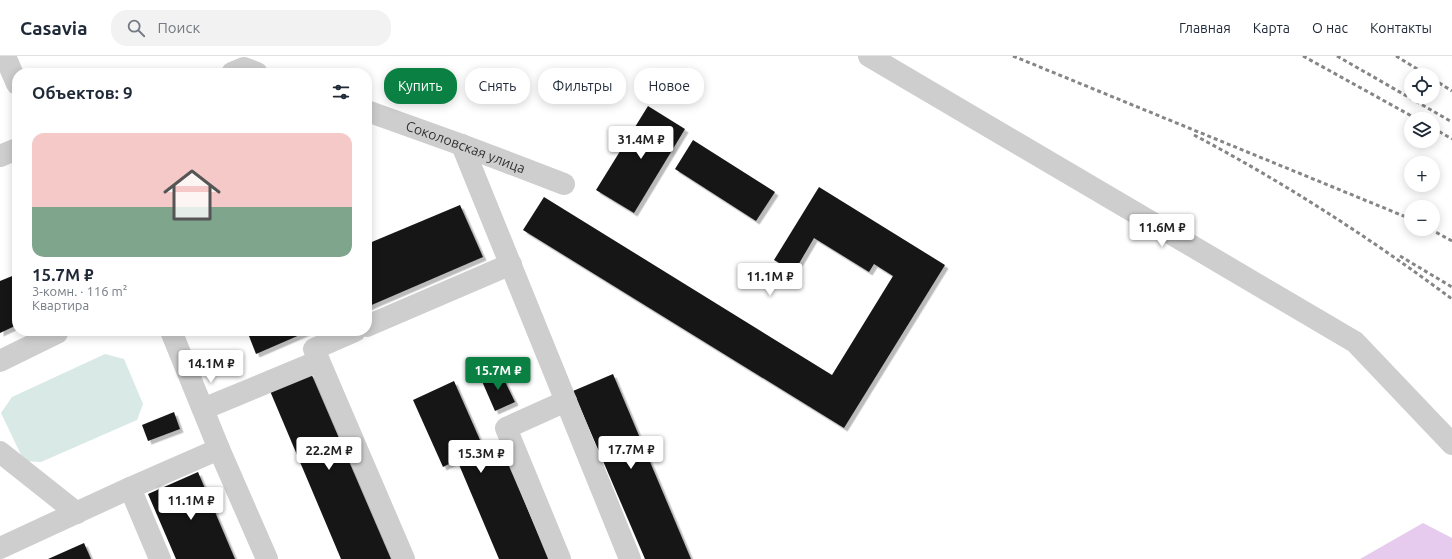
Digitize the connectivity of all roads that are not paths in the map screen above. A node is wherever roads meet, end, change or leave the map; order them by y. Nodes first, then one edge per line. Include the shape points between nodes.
1 (5, 56) edge
2 (869, 56) edge
3 (12, 72) edge
4 (372, 113) edge
5 (462, 145) junction
6 (12, 151) edge
7 (0, 156) edge
8 (564, 184) dead end
9 (511, 264) junction
10 (372, 324) edge
11 (51, 336) edge
12 (173, 336) edge
13 (344, 336) edge
14 (319, 360) junction
15 (0, 361) edge
16 (566, 401) junction
17 (203, 409) junction
18 (1452, 444) edge
19 (219, 449) junction
20 (0, 452) edge
21 (130, 488) junction
22 (77, 513) junction
23 (0, 548) edge
24 (160, 559) edge
25 (267, 559) edge
26 (404, 559) edge
27 (560, 559) edge
28 (630, 559) edge

1 - 3 street
2 - 18 street via 1355,342
4 - 5 street, Соколовская улица
5 - 8 street, Соколовская улица
5 - 9 street
6 - 7 street
9 - 10 street
9 - 16 street
11 - 15 street
12 - 17 street
13 - 14 street via 314,349
14 - 17 street
14 - 26 street
16 - 27 street via 506,428
16 - 28 street
17 - 19 street
19 - 21 street
19 - 25 street
20 - 22 street
21 - 22 street
21 - 24 street
22 - 23 street

